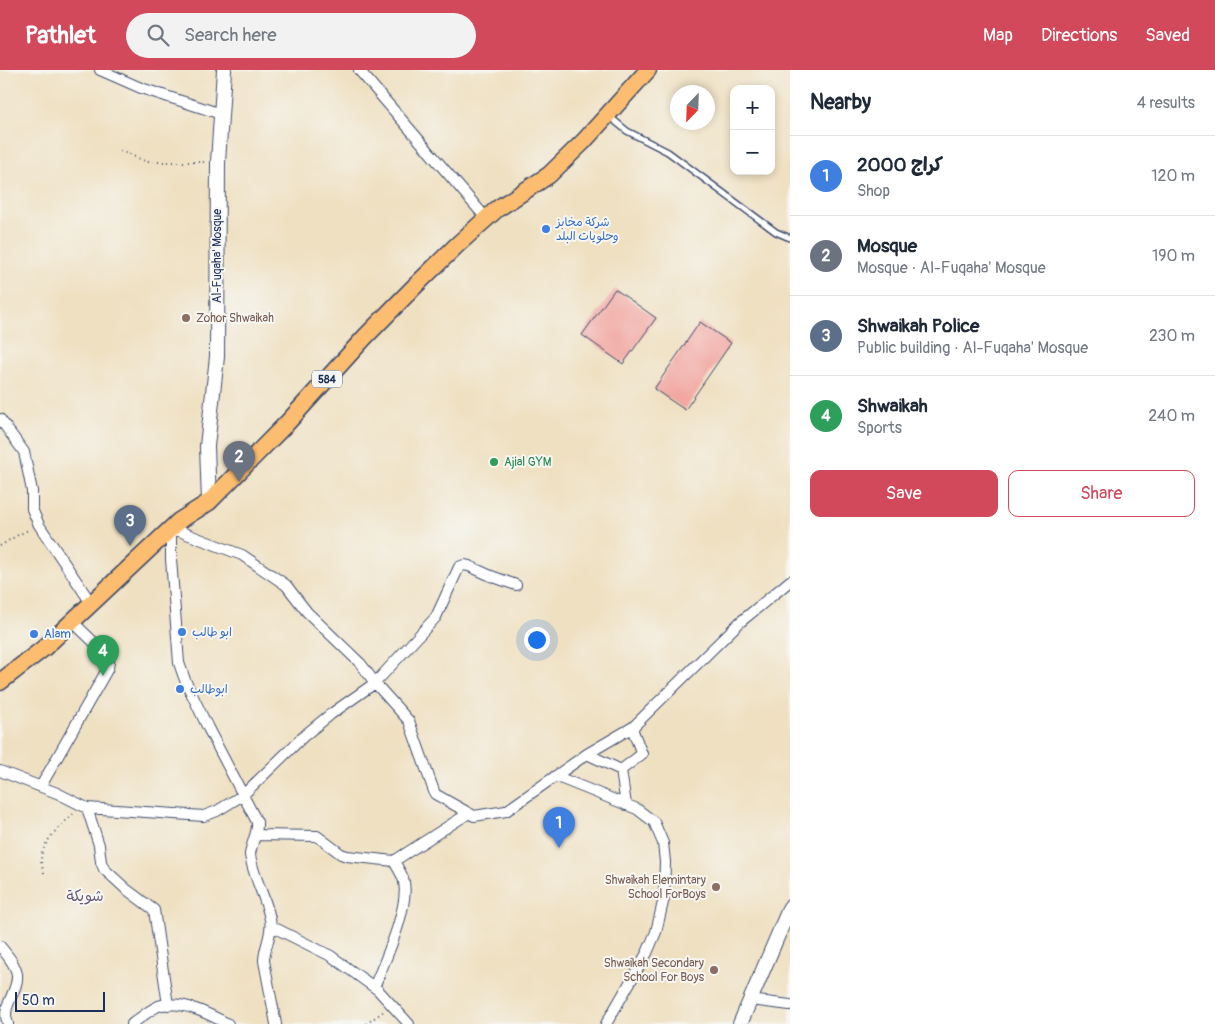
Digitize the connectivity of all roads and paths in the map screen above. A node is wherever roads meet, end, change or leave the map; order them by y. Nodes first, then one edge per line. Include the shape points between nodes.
1 (100, 70) edge
2 (224, 70) edge
3 (359, 70) edge
4 (648, 70) edge
5 (220, 114) junction
6 (608, 115) junction
7 (120, 151) dead end
8 (218, 162) junction
9 (486, 218) junction
10 (790, 238) edge
11 (0, 419) edge
12 (209, 502) junction
13 (38, 525) junction
14 (171, 528) junction
15 (0, 546) edge
16 (790, 581) edge
17 (516, 585) dead end
18 (91, 603) junction
19 (72, 621) junction
20 (0, 682) edge
21 (375, 683) junction
22 (633, 727) junction
23 (587, 754) junction
24 (621, 770) junction
25 (0, 771) edge
26 (556, 776) junction
27 (40, 786) junction
28 (243, 795) junction
29 (626, 805) junction
30 (85, 807) junction
31 (469, 813) junction
32 (257, 835) junction
33 (394, 861) junction
34 (44, 873) dead end
35 (790, 907) edge
36 (271, 926) junction
37 (2, 953) edge
38 (374, 987) junction
39 (750, 1000) junction
40 (168, 1005) junction
41 (392, 1005) junction
42 (790, 1005) edge
43 (8, 1024) edge
44 (132, 1024) edge
45 (228, 1024) edge
46 (276, 1024) edge
47 (366, 1024) edge
48 (410, 1024) edge
49 (606, 1024) edge
50 (740, 1024) edge

1 - 5 street via 141,88
2 - 5 street, Al-Fuqaha' Mosque
3 - 9 street
4 - 6 main road, 584
5 - 8 street, Al-Fuqaha' Mosque
6 - 9 main road, 584 via 549,175
6 - 10 lane via 627,130 668,152 776,232
7 - 8 path via 148,162
8 - 12 street, Al-Fuqaha' Mosque via 217,356 207,446
9 - 12 main road, 584 via 412,288
11 - 13 street via 24,452 32,491 32,509
12 - 14 main road, 584
13 - 15 path
13 - 18 street
14 - 18 main road, 584
14 - 21 street via 242,555 286,585 307,612 362,664
14 - 28 street via 179,662
16 - 22 street via 740,623
17 - 21 street via 469,566 459,568 436,617
18 - 19 main road, 584
19 - 20 main road, 584 via 44,648
19 - 27 street via 105,653 108,668
21 - 28 street via 305,735
21 - 31 street via 409,721 435,794
22 - 23 street
22 - 24 street via 642,754
23 - 24 street
23 - 26 street
24 - 29 street
25 - 27 street
26 - 29 street
26 - 31 street via 506,811 474,816
27 - 30 street
28 - 30 street via 204,816
28 - 32 street via 257,822
29 - 49 street via 654,822 660,833 665,853 664,898 651,945
30 - 34 path via 61,824 45,845 41,860
30 - 40 street via 104,869 154,910
31 - 33 street
32 - 33 street via 317,836 347,856
32 - 36 street via 251,847 251,861
33 - 38 street via 403,879 404,899
35 - 39 street
36 - 38 street via 331,956
36 - 46 street via 264,961
37 - 43 street via 17,974 6,1009
38 - 41 street
39 - 42 street
39 - 50 street
40 - 44 street via 160,1005
40 - 45 street via 200,1011
41 - 47 path
41 - 48 street

